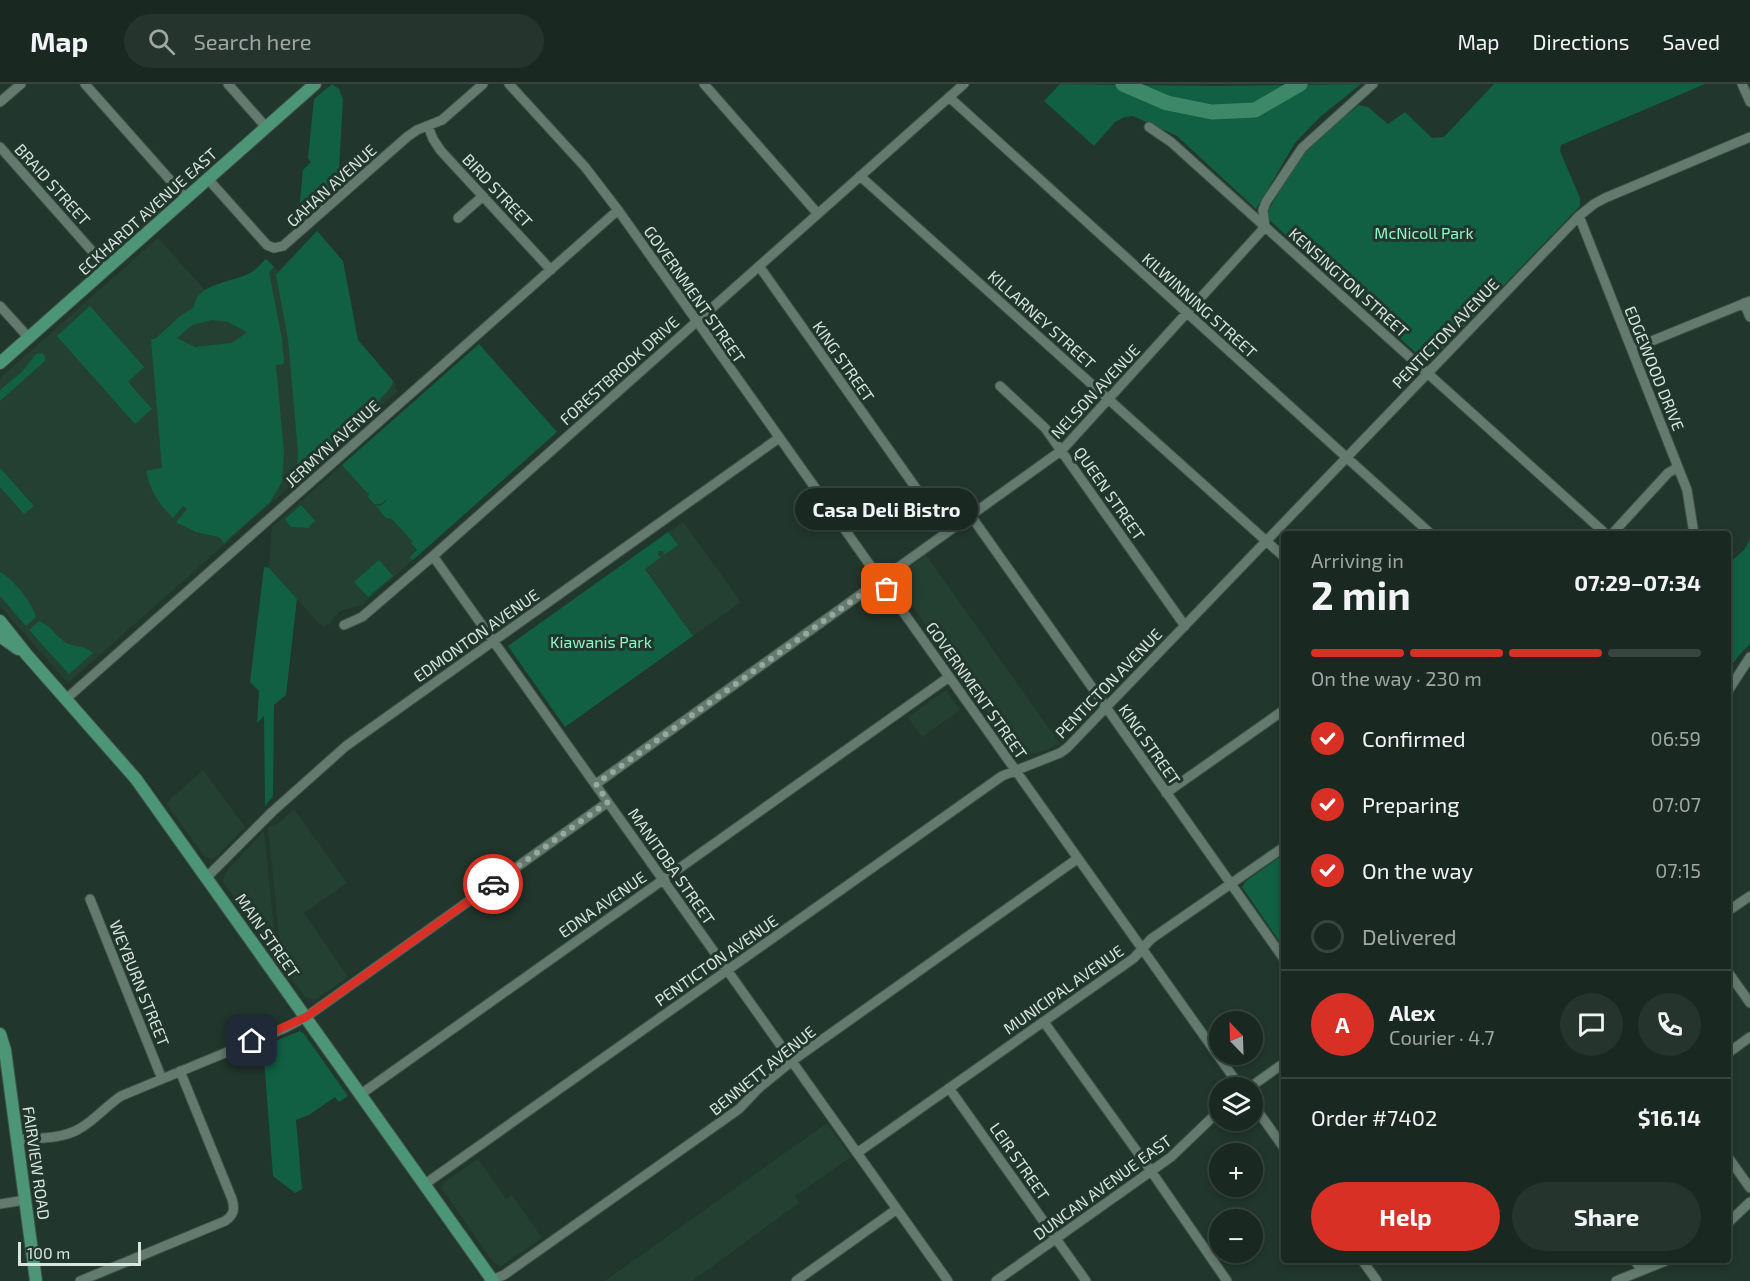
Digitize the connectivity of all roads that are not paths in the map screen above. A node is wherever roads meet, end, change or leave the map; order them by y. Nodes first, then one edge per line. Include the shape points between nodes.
1 (21, 84) edge
2 (85, 84) edge
3 (228, 84) edge
4 (315, 84) edge
5 (483, 84) edge
6 (509, 84) edge
7 (704, 84) edge
8 (964, 84) edge
9 (1373, 84) edge
10 (1742, 84) edge
11 (949, 97) junction
12 (0, 102) edge
13 (1750, 102) edge
14 (428, 126) junction
15 (266, 127) junction
16 (1149, 127) dead end
17 (1750, 137) edge
18 (0, 147) edge
19 (860, 176) junction
20 (208, 178) junction
21 (483, 196) junction
22 (186, 198) junction
23 (618, 210) junction
24 (818, 214) junction
25 (1579, 216) junction
26 (458, 218) dead end
27 (1265, 227) junction
28 (759, 266) junction
29 (107, 268) junction
30 (551, 270) junction
31 (1747, 302) edge
32 (0, 306) edge
33 (1187, 313) junction
34 (1750, 318) edge
35 (697, 321) junction
36 (29, 338) junction
37 (1632, 349) junction
38 (0, 363) edge
39 (1428, 373) junction
40 (1000, 386) dead end
41 (1108, 399) junction
42 (779, 438) junction
43 (1062, 450) junction
44 (1347, 457) junction
45 (1678, 467) junction
46 (971, 516) junction
47 (1428, 531) edge
48 (1603, 531) edge
49 (1615, 531) edge
50 (1694, 531) edge
51 (947, 532) junction
52 (1266, 541) junction
53 (1281, 554) edge
54 (433, 556) junction
55 (881, 580) junction
56 (0, 621) edge
57 (344, 625) dead end
58 (1185, 626) junction
59 (0, 636) edge
60 (493, 641) junction
61 (27, 655) junction
62 (1750, 657) edge
63 (949, 677) junction
64 (1731, 686) edge
65 (66, 699) junction
66 (1106, 708) junction
67 (1281, 712) edge
68 (1015, 771) junction
69 (596, 784) junction
70 (1166, 793) junction
71 (608, 802) junction
72 (1281, 849) edge
73 (1077, 859) junction
74 (207, 877) junction
75 (663, 880) junction
76 (1231, 884) junction
77 (1750, 896) edge
78 (90, 899) dead end
79 (1731, 909) edge
80 (1142, 950) junction
81 (1281, 955) edge
82 (727, 970) junction
83 (1731, 976) edge
84 (1750, 1003) edge
85 (306, 1017) junction
86 (1044, 1022) junction
87 (0, 1034) edge
88 (1750, 1038) edge
89 (1731, 1051) edge
90 (792, 1061) junction
91 (1281, 1065) edge
92 (180, 1071) junction
93 (1233, 1077) edge
94 (1263, 1078) edge
95 (162, 1079) junction
96 (949, 1088) junction
97 (361, 1094) junction
98 (1263, 1118) edge
99 (1209, 1121) edge
100 (17, 1140) junction
101 (1281, 1144) edge
102 (857, 1153) junction
103 (1731, 1161) edge
104 (1151, 1171) junction
105 (425, 1184) junction
106 (1750, 1188) edge
107 (25, 1200) junction
108 (1750, 1202) edge
109 (0, 1204) edge
110 (897, 1209) junction
111 (1731, 1220) edge
112 (1056, 1238) junction
113 (1364, 1263) edge
114 (1636, 1263) edge
115 (1660, 1263) edge
116 (1642, 1270) junction
117 (36, 1281) edge
118 (80, 1281) edge
119 (491, 1281) edge
120 (796, 1281) edge
121 (948, 1281) edge
122 (996, 1281) edge
123 (1086, 1281) edge
124 (1227, 1281) edge
125 (1377, 1281) edge
126 (1616, 1281) edge

1 - 12 street
2 - 22 street
3 - 15 street
4 - 15 main road, ECKHARDT AVENUE EAST
5 - 14 street, GAHAN AVENUE via 442,120
6 - 23 street, GOVERNMENT STREET via 585,167
7 - 24 street
8 - 11 street, FORESTBROOK DRIVE
9 - 27 street via 1302,148 1287,167 1263,210
10 - 13 street
11 - 19 street, FORESTBROOK DRIVE
11 - 33 street, KILWINNING STREET
14 - 20 street, GAHAN AVENUE via 407,137 290,242 278,248 264,242
14 - 21 street, BIRD STREET via 437,145
15 - 20 main road, ECKHARDT AVENUE EAST
16 - 27 street, KENSINGTON STREET via 1172,142
17 - 25 street, PENTICTON AVENUE via 1605,198
18 - 29 street, BRAID STREET
19 - 24 street, FORESTBROOK DRIVE
19 - 41 street, KILLARNEY STREET
20 - 22 main road, ECKHARDT AVENUE EAST
21 - 26 street
21 - 30 street, BIRD STREET
22 - 29 main road, ECKHARDT AVENUE EAST
23 - 30 street, JERMYN AVENUE
23 - 35 street, GOVERNMENT STREET
24 - 28 street, FORESTBROOK DRIVE
25 - 37 street, EDGEWOOD DRIVE
25 - 39 street, PENTICTON AVENUE
27 - 33 street, NELSON AVENUE
27 - 39 street, KENSINGTON STREET
28 - 35 street, FORESTBROOK DRIVE
28 - 51 street, KING STREET
29 - 36 main road, ECKHARDT AVENUE EAST
30 - 65 street, JERMYN AVENUE
31 - 34 street
31 - 37 street
32 - 36 street
33 - 41 street, NELSON AVENUE
33 - 44 street, KILWINNING STREET
35 - 42 street, GOVERNMENT STREET
35 - 54 street, FORESTBROOK DRIVE
36 - 38 main road, ECKHARDT AVENUE EAST
37 - 45 street, EDGEWOOD DRIVE
39 - 44 street, PENTICTON AVENUE
39 - 48 street, KENSINGTON STREET
40 - 43 street, QUEEN STREET via 1046,428
41 - 43 street, NELSON AVENUE
41 - 52 street, KILLARNEY STREET
42 - 55 street, GOVERNMENT STREET
42 - 60 street, EDMONTON AVENUE
43 - 46 street, NELSON AVENUE
43 - 58 street, QUEEN STREET
44 - 47 street, KILWINNING STREET
44 - 52 street, PENTICTON AVENUE
45 - 49 street
45 - 50 street, EDGEWOOD DRIVE via 1687,490
46 - 51 street, NELSON AVENUE
46 - 66 street, KING STREET
51 - 55 street, NELSON AVENUE
52 - 53 street, KILLARNEY STREET
52 - 58 street, PENTICTON AVENUE
54 - 57 street, FORESTBROOK DRIVE via 362,617
54 - 60 street, MANITOBA STREET
55 - 63 street, GOVERNMENT STREET
55 - 69 street, NELSON AVENUE
56 - 61 main road, MAIN STREET
58 - 66 street, PENTICTON AVENUE
59 - 61 main road
60 - 69 street, MANITOBA STREET
60 - 74 street, EDMONTON AVENUE via 346,746
61 - 65 main road, MAIN STREET
62 - 64 street
63 - 68 street, GOVERNMENT STREET
63 - 75 street, EDNA AVENUE
65 - 74 main road, MAIN STREET via 136,779
66 - 68 street, PENTICTON AVENUE via 1064,750
66 - 70 street, KING STREET
67 - 70 street
68 - 73 street, GOVERNMENT STREET
68 - 82 street, PENTICTON AVENUE via 1002,776
69 - 71 street, MANITOBA STREET
70 - 76 street, KING STREET
71 - 75 street, MANITOBA STREET
71 - 85 street
72 - 76 street, MUNICIPAL AVENUE
73 - 80 street, GOVERNMENT STREET
73 - 90 street, BENNETT AVENUE
74 - 85 main road, MAIN STREET
75 - 82 street, MANITOBA STREET
75 - 97 street, EDNA AVENUE
76 - 80 street, MUNICIPAL AVENUE via 1151,939
76 - 81 street, KING STREET
77 - 79 street
78 - 95 street, WEYBURN STREET
80 - 86 street, MUNICIPAL AVENUE
80 - 93 street, GOVERNMENT STREET
82 - 90 street, MANITOBA STREET
82 - 105 street, PENTICTON AVENUE
83 - 84 street
85 - 92 street
85 - 97 main road, MAIN STREET
86 - 96 street, MUNICIPAL AVENUE
86 - 104 street
87 - 100 main road, FAIRVIEW ROAD
88 - 89 street
90 - 102 street, MANITOBA STREET
90 - 119 street, BENNETT AVENUE via 739,1109
91 - 94 street
92 - 95 street
92 - 118 street via 228,1189 232,1215
95 - 100 street via 120,1096 72,1132
96 - 102 street, MUNICIPAL AVENUE
96 - 112 street, LEIR STREET
97 - 105 main road, MAIN STREET
98 - 101 street
99 - 104 street, DUNCAN AVENUE EAST
100 - 107 main road, FAIRVIEW ROAD
102 - 110 street, MANITOBA STREET
103 - 106 street
104 - 112 street, DUNCAN AVENUE EAST
104 - 124 street
105 - 119 main road, MAIN STREET
107 - 109 street
107 - 117 main road, FAIRVIEW ROAD
108 - 111 street
110 - 120 street
110 - 121 street, MANITOBA STREET
112 - 122 street, DUNCAN AVENUE EAST
112 - 123 street, LEIR STREET
113 - 125 street
114 - 116 street
115 - 116 street
116 - 126 street

